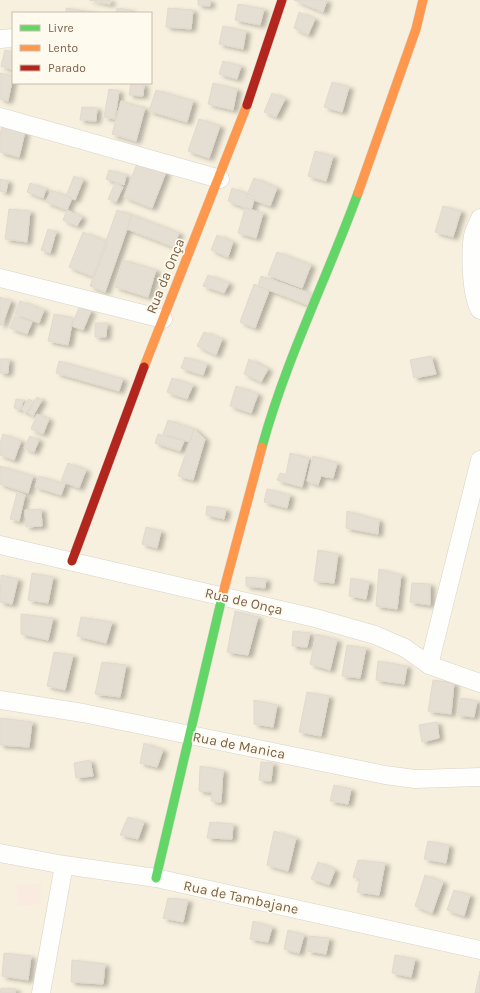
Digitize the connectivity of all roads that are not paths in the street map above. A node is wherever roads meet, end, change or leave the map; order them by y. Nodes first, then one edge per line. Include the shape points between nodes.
1 (282, 0) edge
2 (424, 0) edge
3 (12, 38) edge
4 (0, 39) edge
5 (0, 117) edge
6 (220, 178) junction
7 (480, 218) edge
8 (0, 278) edge
9 (480, 310) edge
10 (162, 319) junction
11 (480, 460) edge
12 (0, 545) edge
13 (72, 561) junction
14 (222, 596) junction
15 (429, 665) junction
16 (480, 683) edge
17 (0, 700) edge
18 (189, 736) junction
19 (480, 777) edge
20 (0, 853) edge
21 (64, 865) junction
22 (156, 878) junction
23 (480, 950) edge
24 (41, 993) edge

1 - 6 street, Rua da Onça
2 - 14 street via 374,150 336,253 278,395
3 - 4 street
5 - 6 street
6 - 10 street, Rua da Onça
7 - 9 street via 473,236 472,288
8 - 10 street
10 - 13 street, Rua da Onça
11 - 15 street
12 - 13 street, Rua de Onça
13 - 14 street, Rua de Onça
14 - 15 street, Rua de Onça via 315,618 375,636 405,648
14 - 18 street
15 - 16 street, Rua de Onça
17 - 18 street, Rua de Manica via 83,713
18 - 19 street, Rua de Manica via 385,775 415,779
18 - 22 street
20 - 21 street, Rua de Tambajane
21 - 22 street, Rua de Tambajane
21 - 24 street
22 - 23 street, Rua de Tambajane

